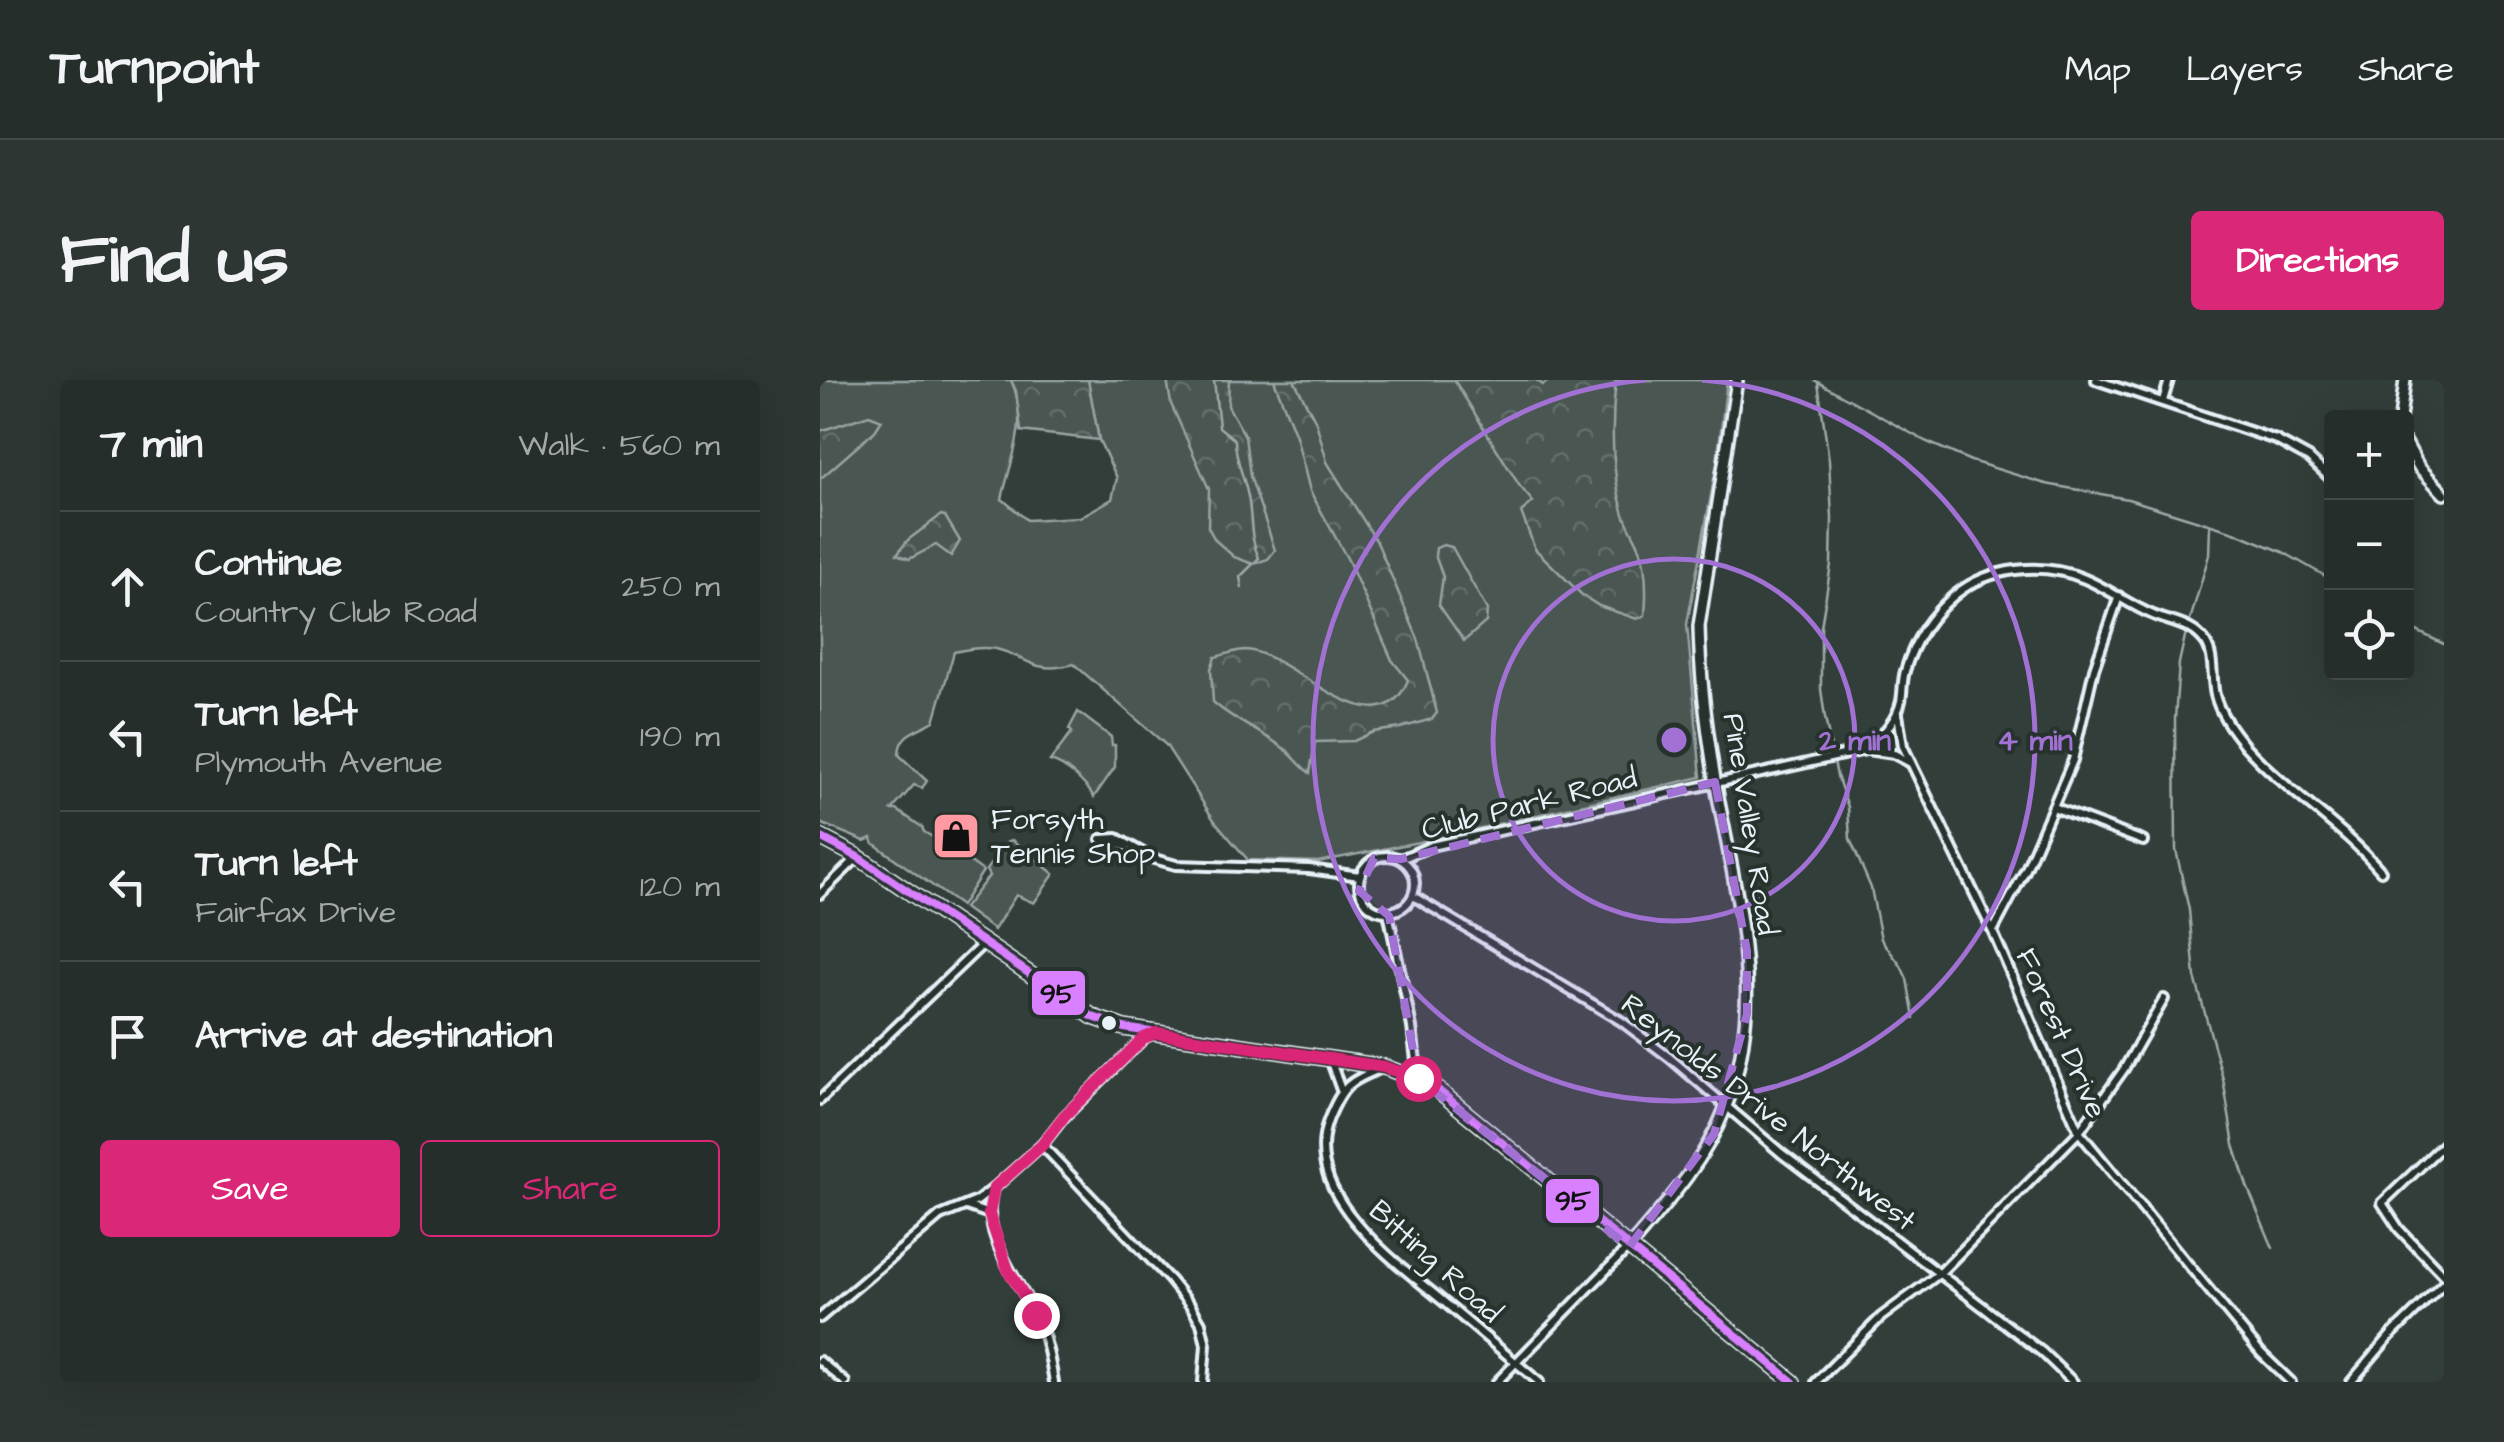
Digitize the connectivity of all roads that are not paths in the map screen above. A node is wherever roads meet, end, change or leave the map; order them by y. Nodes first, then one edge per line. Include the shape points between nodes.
1 (1737, 380) edge
2 (2096, 380) edge
3 (2169, 380) edge
4 (2405, 380) edge
5 (2162, 401) junction
6 (2401, 410) edge
7 (2414, 465) edge
8 (2324, 472) edge
9 (2444, 494) edge
10 (2119, 596) junction
11 (1898, 708) junction
12 (1866, 750) junction
13 (1912, 764) junction
14 (1715, 782) junction
15 (2053, 807) junction
16 (820, 837) edge
17 (1100, 839) dead end
18 (2142, 841) dead end
19 (858, 857) junction
20 (1401, 859) junction
21 (2380, 871) dead end
22 (1360, 876) junction
23 (820, 894) edge
24 (1412, 896) junction
25 (1388, 912) junction
26 (1993, 932) junction
27 (985, 942) junction
28 (2164, 1000) dead end
29 (1156, 1033) junction
30 (1330, 1059) junction
31 (1384, 1067) junction
32 (1418, 1078) junction
33 (1341, 1090) junction
34 (820, 1100) edge
35 (1726, 1107) junction
36 (2079, 1132) junction
37 (2444, 1144) edge
38 (1042, 1145) junction
39 (994, 1188) junction
40 (964, 1206) junction
41 (989, 1214) junction
42 (1629, 1247) junction
43 (1940, 1273) junction
44 (2444, 1279) edge
45 (820, 1318) edge
46 (820, 1361) edge
47 (1516, 1362) junction
48 (845, 1382) edge
49 (1054, 1382) edge
50 (1203, 1382) edge
51 (1497, 1382) edge
52 (1538, 1382) edge
53 (1793, 1382) edge
54 (1816, 1382) edge
55 (2073, 1382) edge
56 (2292, 1382) edge
57 (2352, 1382) edge

1 - 14 street, Pine Valley Road via 1699,626
2 - 5 street
3 - 5 street
4 - 6 street
5 - 8 street via 2289,446
7 - 9 street
10 - 11 street via 2056,571 1985,577 1930,618 1910,658
10 - 15 street via 2073,760
10 - 21 street via 2204,640 2219,706 2234,733
11 - 12 street
11 - 13 street, Forest Drive via 1900,740
12 - 13 street
12 - 14 street, Club Park Road
13 - 26 street, Forest Drive
14 - 20 street, Club Park Road via 1431,846
14 - 35 street, Pine Valley Road via 1749,981
15 - 18 street
15 - 26 street
16 - 19 main road
17 - 22 street via 1118,838 1176,865
19 - 23 street
19 - 27 main road
20 - 22 street via 1374,858
20 - 24 street via 1416,880
22 - 25 street via 1363,899
24 - 25 street
24 - 35 street, Reynolds Drive Northwest via 1622,1022
25 - 32 street
26 - 36 street, Forest Drive
27 - 29 main road via 1094,1017
27 - 34 street
28 - 36 street
29 - 30 main road
29 - 38 street via 1076,1104
30 - 31 main road
30 - 33 street
31 - 32 main road
31 - 33 street
32 - 42 main road
33 - 47 street, Bitting Road via 1324,1131 1323,1155 1345,1208 1395,1261
35 - 42 street, Pine Valley Road via 1684,1182
35 - 43 street, Reynolds Drive Northwest
36 - 43 street
36 - 56 street, Forest Drive
37 - 44 street via 2382,1202
38 - 39 street
38 - 50 street via 1191,1306 1206,1345
39 - 40 street
39 - 41 street
40 - 41 street
40 - 45 street via 940,1216
41 - 49 street via 1008,1270 1036,1315
42 - 47 street
42 - 53 main road
43 - 54 street via 1881,1317
43 - 55 street, Reynolds Drive Northwest
44 - 57 street
46 - 48 street
47 - 51 street
47 - 52 street, Bitting Road

